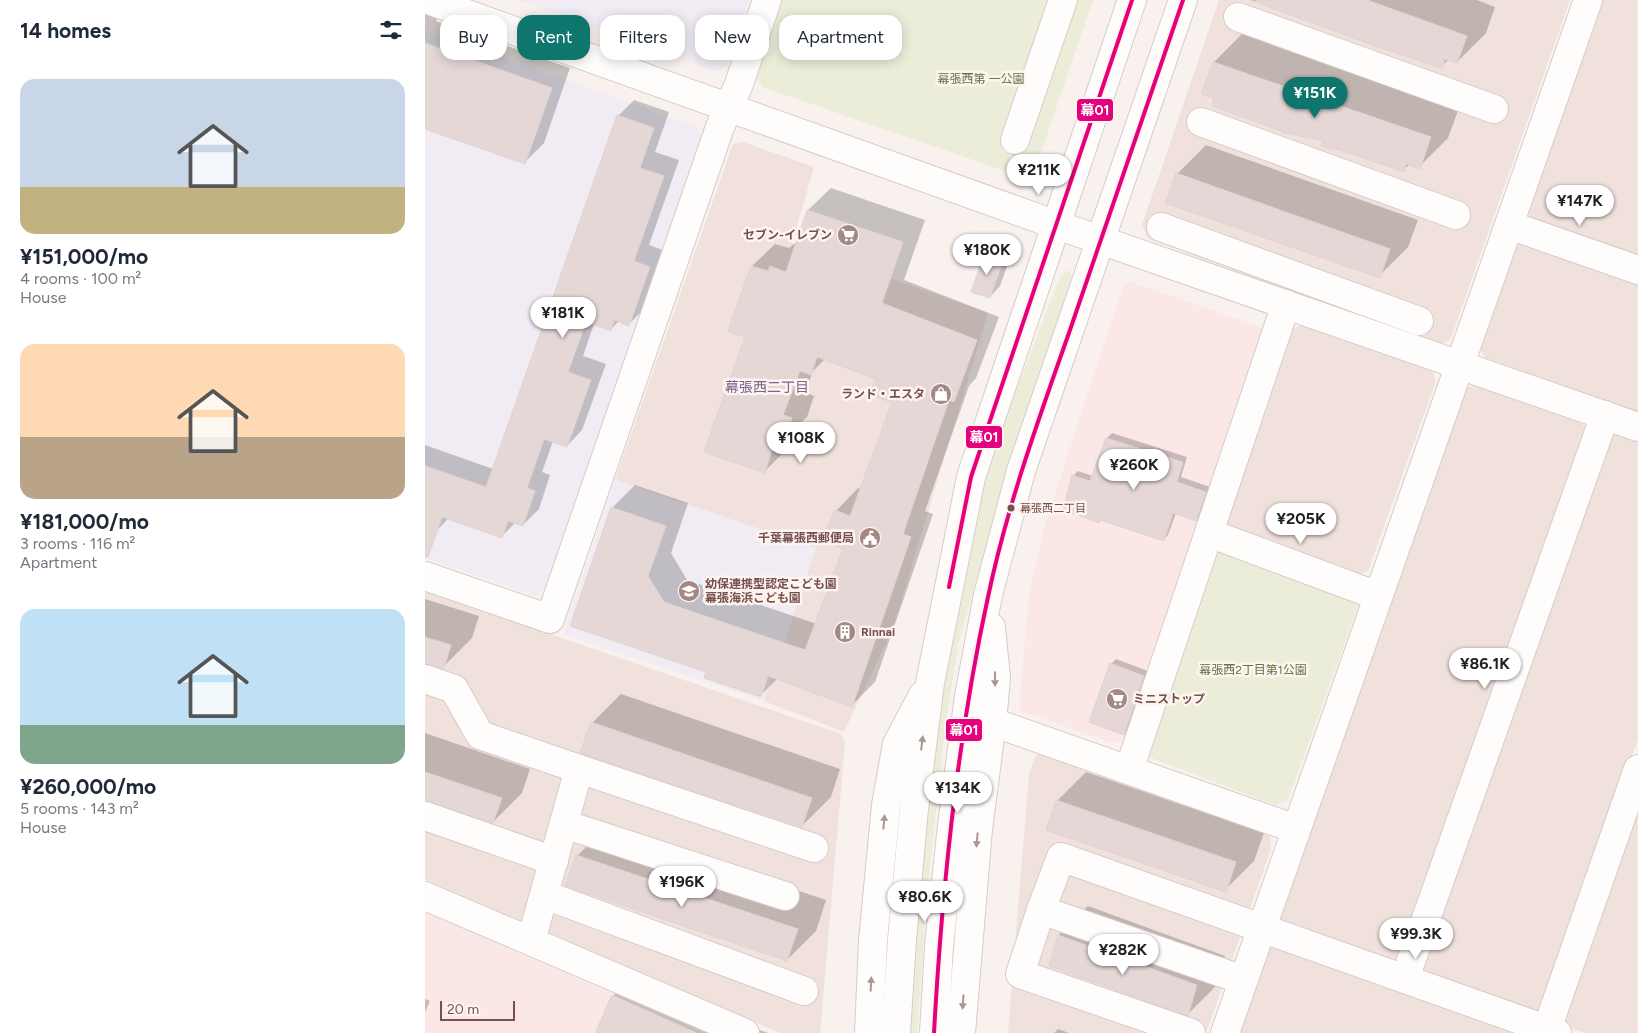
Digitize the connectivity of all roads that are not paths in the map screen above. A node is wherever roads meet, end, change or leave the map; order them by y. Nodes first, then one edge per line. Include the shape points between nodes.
1 (428, 0) edge
2 (767, 0) edge
3 (1063, 0) edge
4 (1132, 0) edge
5 (1183, 0) edge
6 (1588, 0) edge
7 (1238, 17) dead end
8 (728, 108) junction
9 (1493, 109) dead end
10 (1201, 122) dead end
11 (1015, 140) dead end
12 (1456, 215) dead end
13 (1057, 224) junction
14 (1509, 225) junction
15 (1161, 227) dead end
16 (1100, 240) junction
17 (1638, 270) edge
18 (1286, 304) junction
19 (1419, 321) dead end
20 (1460, 365) junction
21 (1605, 416) junction
22 (1638, 427) edge
23 (1209, 533) junction
24 (425, 576) edge
25 (988, 596) junction
26 (1378, 596) junction
27 (425, 679) edge
28 (930, 682) junction
29 (992, 722) junction
30 (579, 768) junction
31 (1638, 769) edge
32 (1129, 770) junction
33 (425, 816) edge
34 (564, 824) junction
35 (1296, 829) junction
36 (814, 848) dead end
37 (554, 861) junction
38 (545, 895) junction
39 (425, 896) edge
40 (785, 896) dead end
41 (1041, 910) junction
42 (1261, 929) junction
43 (531, 941) junction
44 (1405, 978) junction
45 (1243, 980) junction
46 (804, 991) dead end
47 (1552, 1031) edge
48 (745, 1033) edge
49 (869, 1033) edge
50 (897, 1033) edge
51 (934, 1033) edge
52 (961, 1033) edge
53 (1191, 1033) edge
54 (1225, 1033) edge

1 - 8 street
2 - 8 street
3 - 11 street
4 - 13 street
5 - 16 street
6 - 14 street
7 - 9 street
8 - 13 street
8 - 24 street via 550,619
10 - 12 street
13 - 16 street
13 - 28 street via 971,478
14 - 17 street
14 - 20 street
15 - 19 street
16 - 18 street
16 - 25 street via 1021,471
18 - 20 street
18 - 23 street
20 - 21 street
20 - 26 street
21 - 22 street
21 - 44 street
23 - 26 street
23 - 32 street
25 -> 29 street via 996,678
25 - 51 street via 969,696 953,817 939,946
26 - 35 street
27 - 30 street via 454,689 480,735
49 -> 28 street via 885,805 897,744
50 -> 28 street via 914,809
29 - 32 street
29 -> 52 street via 978,829
30 - 34 street
30 - 36 street
31 - 47 street
32 - 35 street
33 - 37 street
34 - 37 street
34 - 40 street
35 - 42 street
37 - 38 street
38 - 43 street
38 - 46 street
39 - 43 street
41 - 42 street via 1061,857
41 - 45 street
41 - 53 street via 1020,974
42 - 44 street
42 - 45 street
43 - 48 street
44 - 47 street
45 - 54 street

